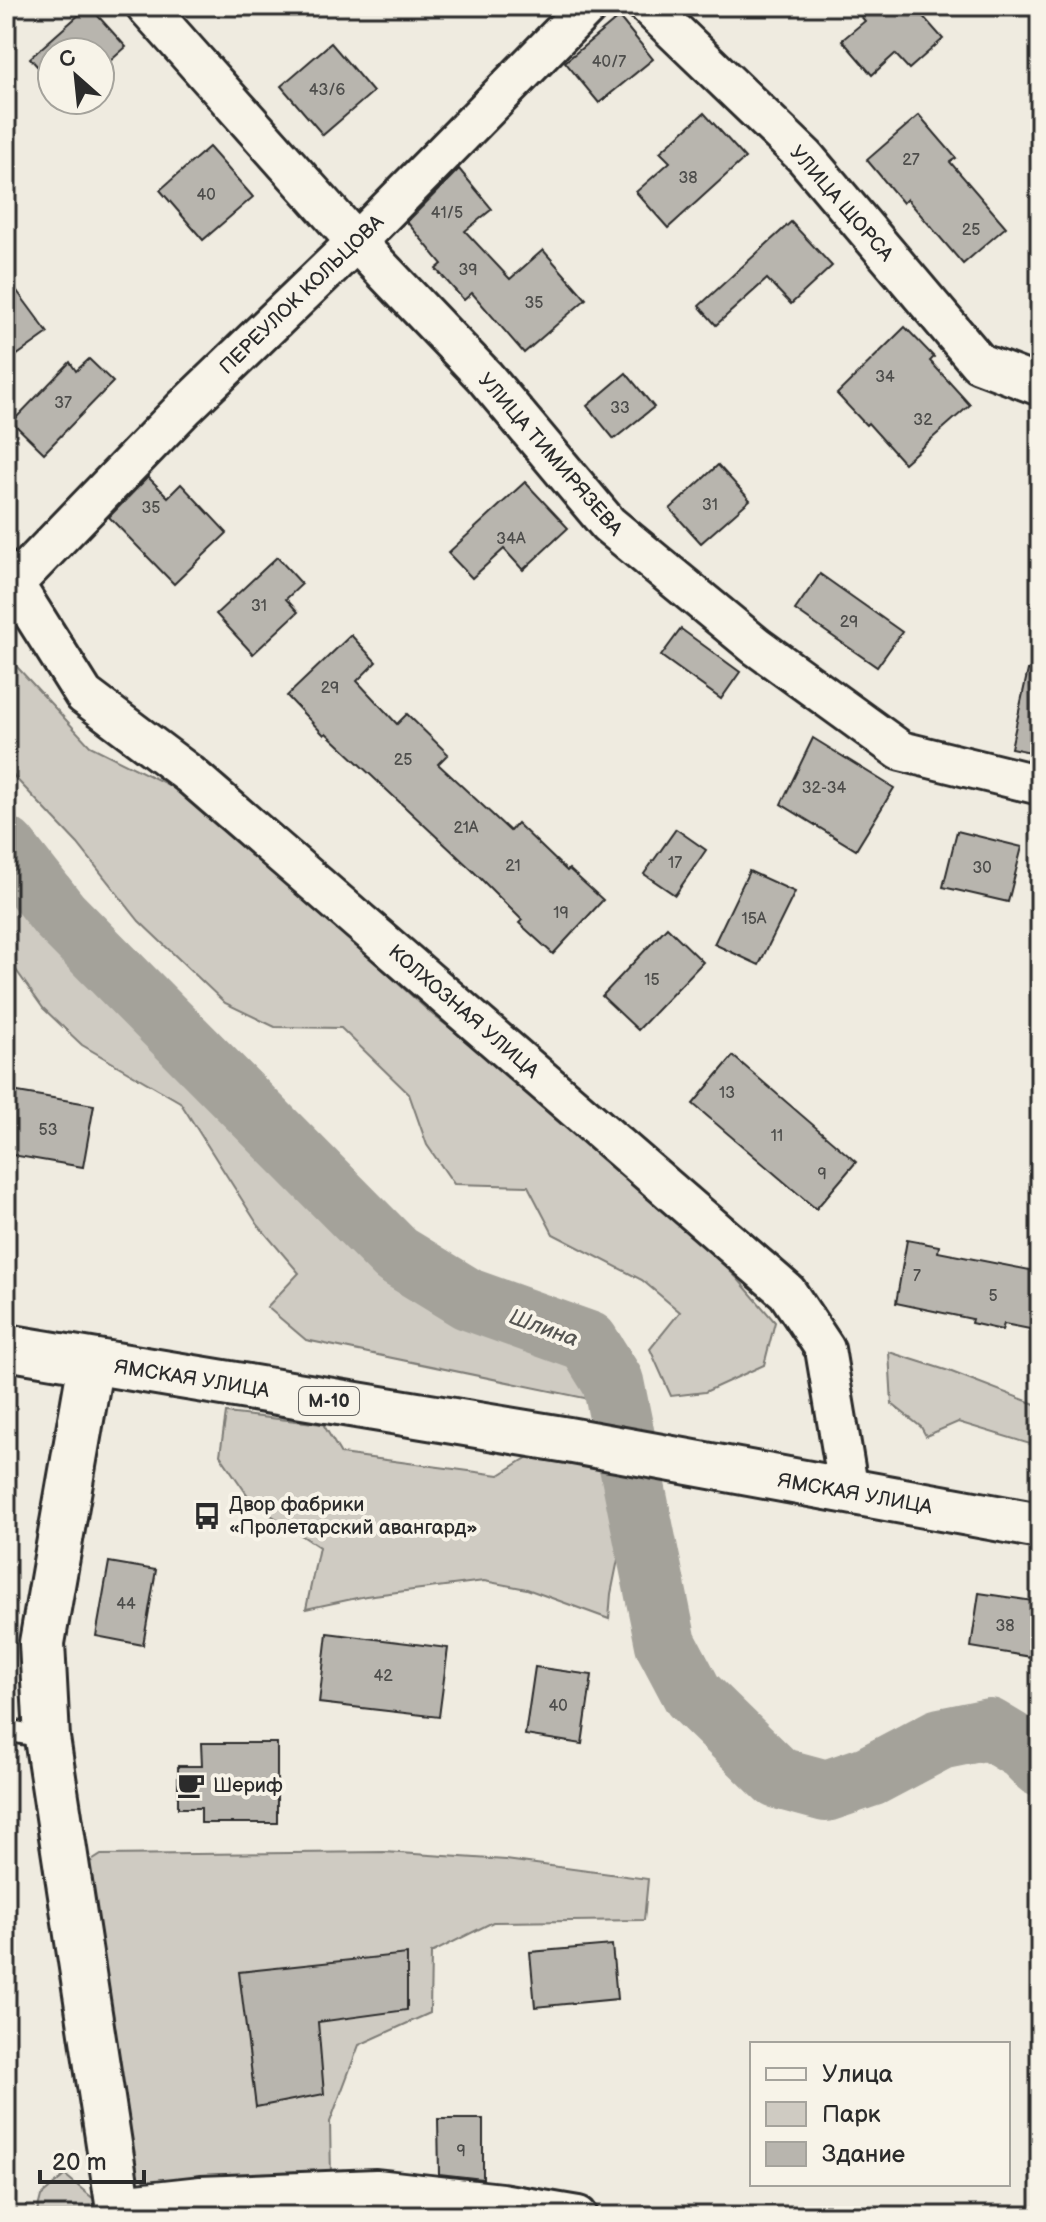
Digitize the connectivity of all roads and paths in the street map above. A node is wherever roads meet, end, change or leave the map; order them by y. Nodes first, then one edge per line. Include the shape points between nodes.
1 (146, 6) edge
2 (588, 6) edge
3 (648, 6) edge
4 (356, 242) junction
5 (1040, 386) edge
6 (11, 577) edge
7 (1040, 785) edge
8 (6, 1347) edge
9 (91, 1362) junction
10 (849, 1492) junction
11 (1040, 1526) edge
12 (26, 1734) edge
13 (119, 2211) edge
14 (578, 2216) edge

1 - 4 street, УЛИЦА ТИМИРЯЗЕВА
2 - 4 street, ПЕРЕУЛОК КОЛЬЦОВА
3 - 5 street, УЛИЦА ЩОРСА via 805,157 979,363
4 - 6 street, ПЕРЕУЛОК КОЛЬЦОВА
4 - 7 street, УЛИЦА ТИМИРЯЗЕВА via 484,376 608,524 756,646 901,751
6 - 10 street, КОЛХОЗНАЯ УЛИЦА via 84,695 189,774 787,1292 825,1349
8 - 9 main road, ЯМСКАЯ УЛИЦА / М-10
9 - 10 main road, ЯМСКАЯ УЛИЦА / М-10
9 - 12 main road
10 - 11 main road, ЯМСКАЯ УЛИЦА / М-10
12 - 13 main road
13 - 14 street via 201,2196 376,2189

